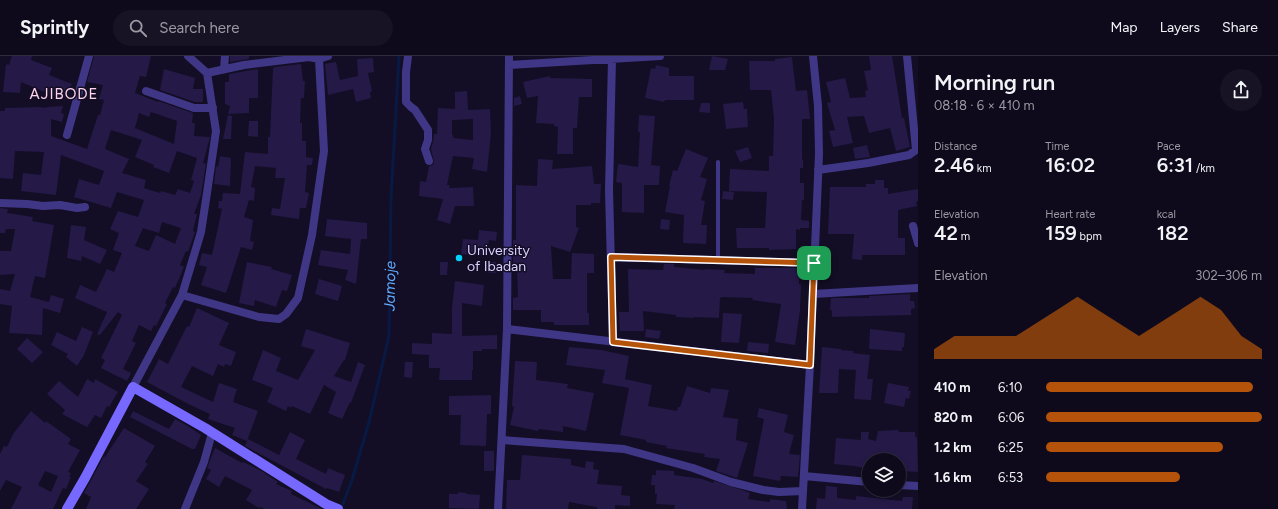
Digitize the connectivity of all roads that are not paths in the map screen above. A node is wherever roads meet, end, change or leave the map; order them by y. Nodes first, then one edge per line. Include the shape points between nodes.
1 (89, 56) edge
2 (188, 56) edge
3 (225, 56) edge
4 (309, 56) edge
5 (328, 56) edge
6 (408, 56) edge
7 (509, 56) edge
8 (660, 56) edge
9 (813, 56) edge
10 (908, 56) edge
11 (319, 59) junction
12 (612, 59) junction
13 (509, 65) junction
14 (224, 69) junction
15 (207, 73) junction
16 (146, 91) dead end
17 (213, 108) junction
18 (67, 135) dead end
19 (917, 148) edge
20 (429, 161) dead end
21 (718, 162) dead end
22 (818, 170) junction
23 (0, 203) edge
24 (85, 207) dead end
25 (913, 226) dead end
26 (918, 243) edge
27 (611, 257) junction
28 (718, 260) junction
29 (814, 263) junction
30 (918, 288) edge
31 (813, 294) junction
32 (182, 295) junction
33 (507, 329) junction
34 (613, 342) junction
35 (810, 365) junction
36 (133, 387) junction
37 (212, 433) junction
38 (502, 440) junction
39 (804, 476) junction
40 (862, 481) edge
41 (906, 485) edge
42 (918, 486) edge
43 (803, 491) junction
44 (67, 509) edge
45 (185, 509) edge
46 (338, 509) edge
47 (498, 509) edge
48 (802, 509) edge

1 - 18 street
2 - 15 street
3 - 14 street
4 - 11 street
4 - 14 street
5 - 11 street
6 - 20 street via 406,102 415,110 428,130 425,149
7 - 13 street
8 - 12 street
9 - 22 street via 818,106
10 - 19 street
11 - 32 street via 324,151 312,235 298,298 286,314 279,318 259,317
12 - 13 street
12 - 27 street via 609,190
13 - 33 street
14 - 15 street
15 - 17 street
16 - 17 street via 194,108
17 - 32 street via 216,130 201,232
19 - 22 street via 909,155
21 - 28 lane
22 - 29 street
23 - 24 street
25 - 26 street
27 - 28 street
27 - 34 street
28 - 29 street
29 - 31 street
30 - 31 street
31 - 35 street
32 - 36 street
33 - 34 street
33 - 38 street
34 - 35 street
35 - 39 street
36 - 37 street
36 - 44 street
37 - 45 street via 204,462
37 - 46 street
38 - 43 street via 624,449 693,468 731,482 779,492
38 - 47 street
39 - 40 street
39 - 43 street
41 - 42 street
43 - 48 street

